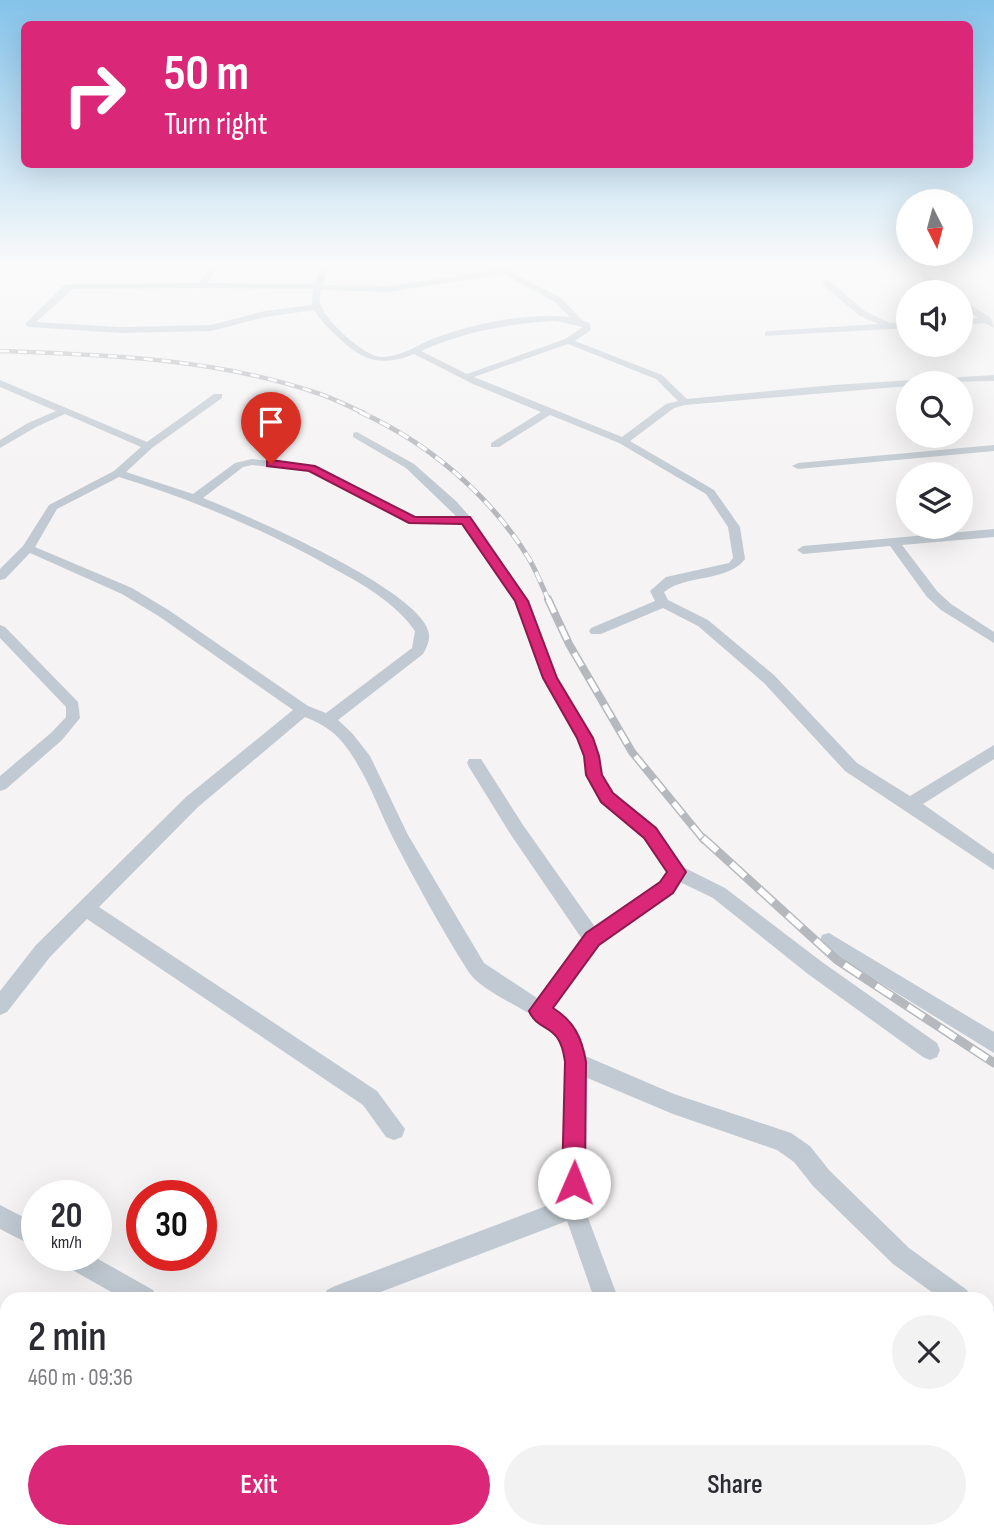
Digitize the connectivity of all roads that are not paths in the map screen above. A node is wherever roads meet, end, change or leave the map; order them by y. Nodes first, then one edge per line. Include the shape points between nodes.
1 (346, 338) edge
2 (449, 338) edge
3 (573, 338) edge
4 (568, 341) junction
5 (414, 351) junction
6 (466, 377) junction
7 (994, 378) edge
8 (0, 383) edge
9 (218, 396) dead end
10 (685, 402) junction
11 (66, 410) junction
12 (549, 411) junction
13 (357, 435) dead end
14 (623, 441) junction
15 (0, 445) edge
16 (495, 445) dead end
17 (148, 446) junction
18 (994, 448) edge
19 (798, 466) dead end
20 (118, 473) junction
21 (195, 498) junction
22 (466, 520) junction
23 (994, 533) edge
24 (893, 542) junction
25 (28, 548) junction
26 (803, 550) dead end
27 (0, 576) edge
28 (663, 603) junction
29 (0, 631) edge
30 (596, 631) dead end
31 (994, 638) edge
32 (303, 710) junction
33 (328, 720) junction
34 (994, 751) edge
35 (475, 763) dead end
36 (0, 785) edge
37 (910, 804) junction
38 (994, 863) edge
39 (677, 872) junction
40 (87, 909) junction
41 (593, 939) junction
42 (829, 941) dead end
43 (0, 1006) edge
44 (539, 1011) junction
45 (994, 1043) edge
46 (930, 1050) dead end
47 (575, 1062) junction
48 (394, 1129) dead end
49 (573, 1207) junction
50 (0, 1216) edge
51 (21, 1228) edge
52 (97, 1271) edge
53 (134, 1292) edge
54 (351, 1292) edge
55 (604, 1292) edge
56 (952, 1292) edge

1 - 5 street via 372,358
2 - 5 street
3 - 4 street
4 - 6 street
4 - 10 street via 649,372
5 - 6 street
6 - 12 street
7 - 10 street
8 - 11 street
9 - 17 street
10 - 14 street via 670,406
11 - 15 street
11 - 17 street
12 - 14 street
12 - 16 street
13 - 22 street via 410,466
14 - 28 street via 710,492 734,527 739,559 733,566 671,580 657,591
17 - 20 street
18 - 19 street
20 - 21 street
20 - 25 street via 53,507
21 - 22 street via 239,464 252,462 311,468 413,521
21 - 33 street via 377,588 418,623 423,637 418,652
22 - 39 street via 522,601 550,678 585,738 594,775 607,798 650,833
23 - 24 street
24 - 26 street
24 - 31 street via 932,594
25 - 27 street
25 - 32 street via 127,591
28 - 30 street
28 - 37 street via 703,623 769,679 851,767
29 - 36 street via 73,706 73,718
32 - 33 street
32 - 40 street via 192,802
33 - 44 street via 364,760 402,839 477,969
34 - 37 street
35 - 41 street
37 - 38 street
39 - 41 street via 666,887
39 - 46 street via 719,893
40 - 43 street via 43,951
40 - 48 street via 370,1098
41 - 44 street
42 - 45 street
44 - 47 street via 568,1033
47 - 49 street
47 - 56 street via 673,1104 783,1141 802,1154 901,1256
49 - 54 street
49 - 55 street
50 - 51 street
52 - 53 street

